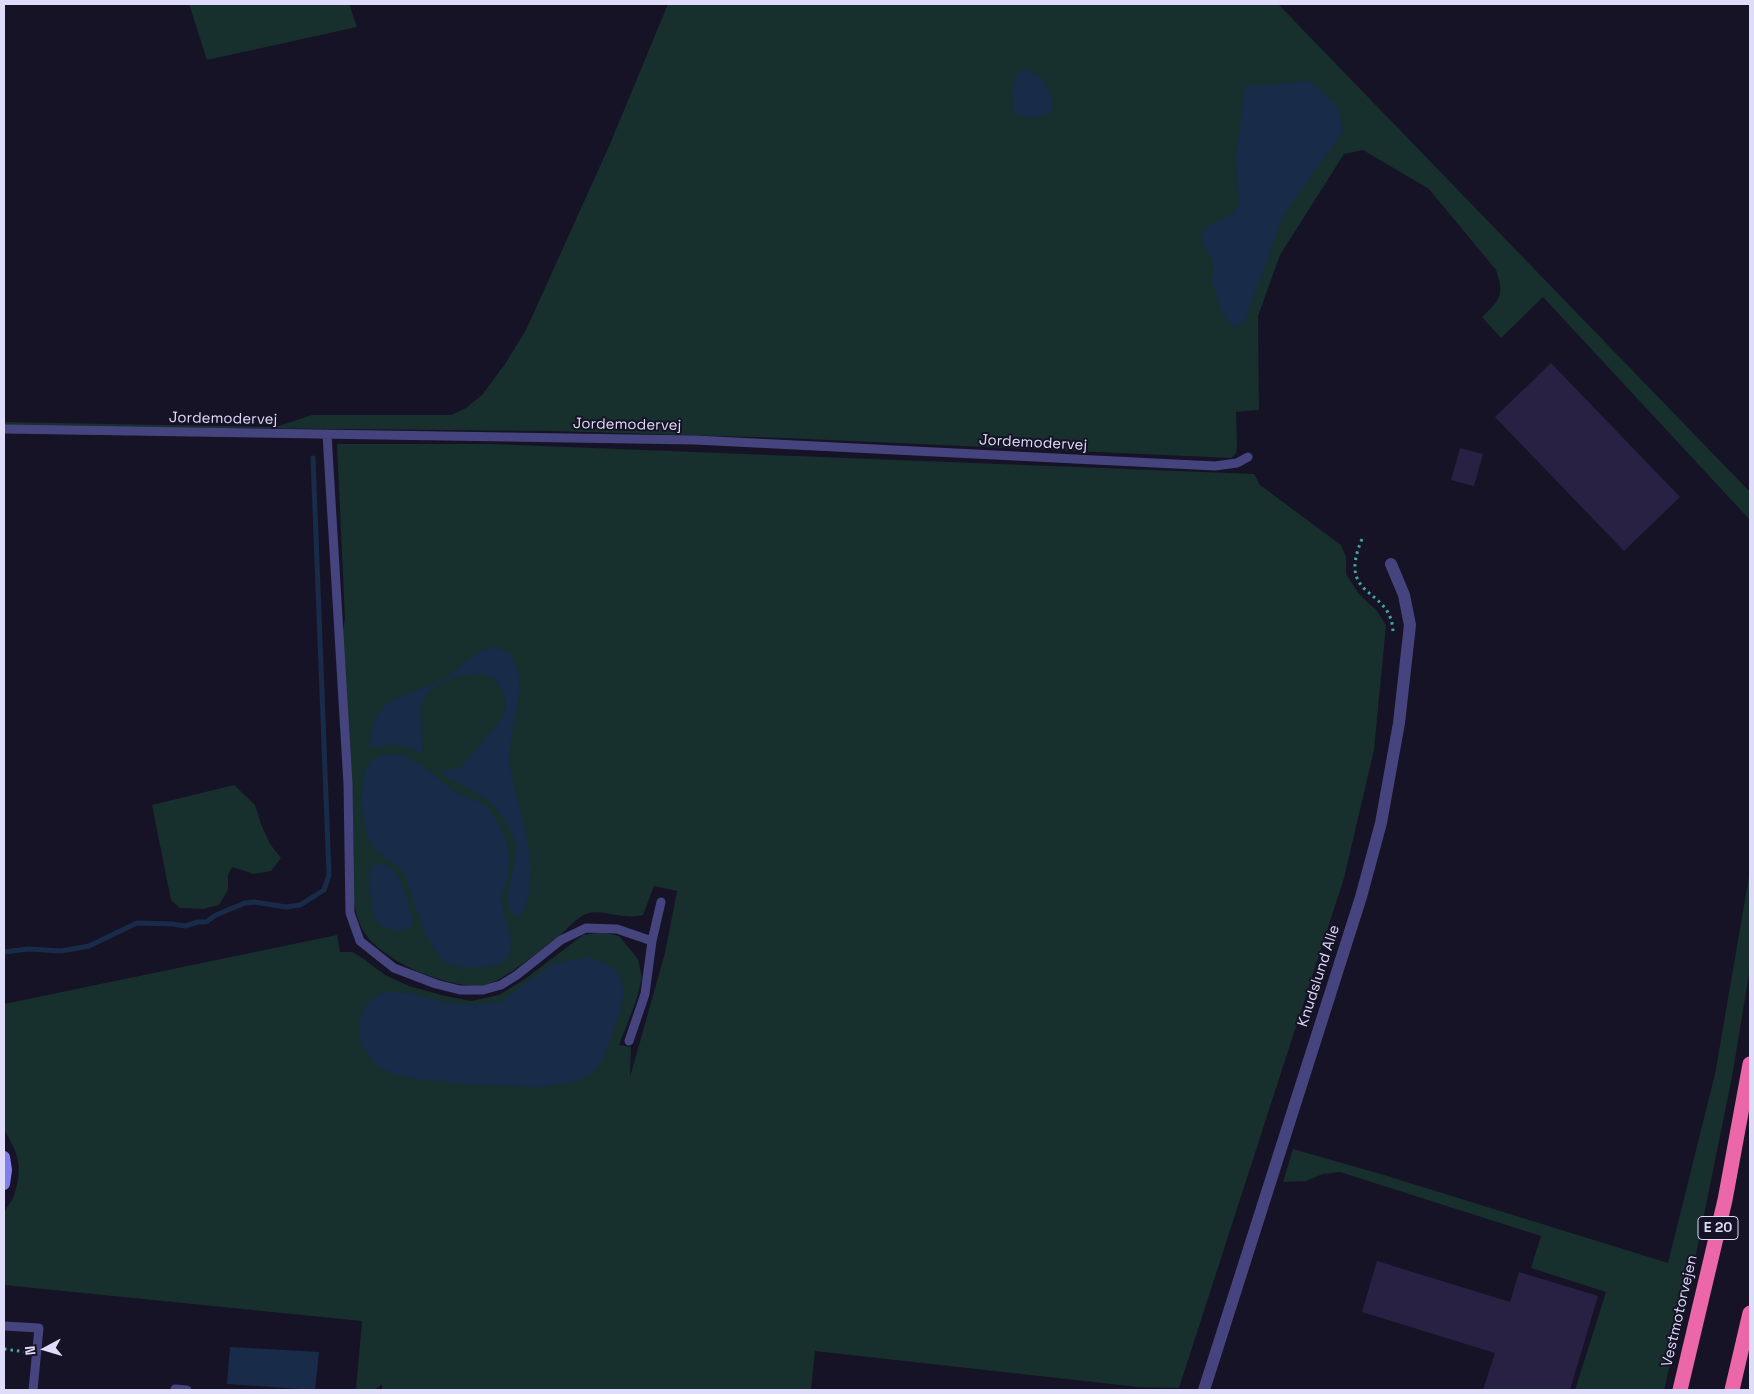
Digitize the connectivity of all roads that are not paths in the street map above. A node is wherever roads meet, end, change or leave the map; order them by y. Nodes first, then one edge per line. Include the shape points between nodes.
1 (4, 429) edge
2 (327, 434) junction
3 (1248, 457) dead end
4 (1391, 564) dead end
5 (661, 902) dead end
6 (652, 941) junction
7 (629, 1041) dead end
8 (1750, 1064) edge
9 (4, 1157) edge
10 (4, 1184) edge
11 (1750, 1313) edge
12 (4, 1326) edge
13 (175, 1389) dead end
14 (33, 1390) edge
15 (187, 1390) edge
16 (1204, 1390) edge
17 (1680, 1390) edge
18 (1732, 1390) edge

1 - 2 lane, Jordemodervej
2 - 3 lane, Jordemodervej via 695,440 1215,466 1237,463
2 - 6 lane via 348,784 350,913 360,941 394,968 460,990 483,990 501,985 561,940 586,928 617,929
4 - 16 street, Knudslund Alle via 1404,595 1410,625 1399,723 1381,823 1361,897
5 - 6 lane
6 - 7 lane via 645,994
8 - 17 highway, Vestmotorvejen / E 20 via 1724,1200
9 - 10 street
11 - 18 highway
12 - 14 lane via 39,1328
13 - 15 lane

